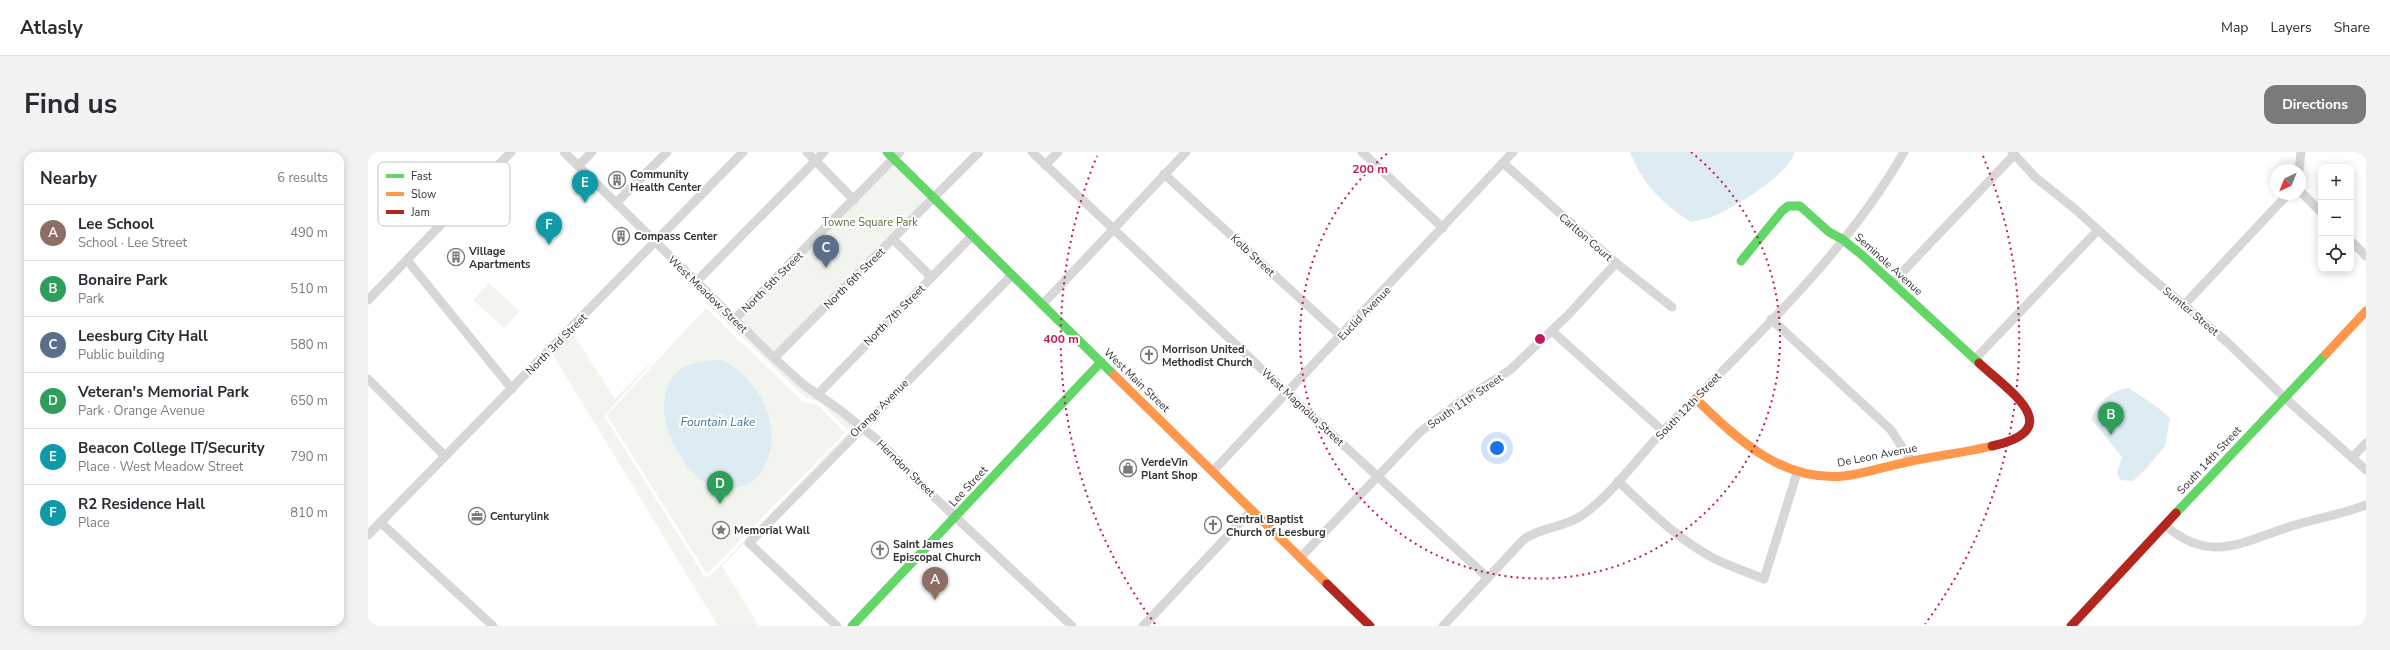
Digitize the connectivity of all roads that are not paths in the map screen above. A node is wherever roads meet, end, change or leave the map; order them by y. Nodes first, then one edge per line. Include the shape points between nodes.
1 (511, 152) edge
2 (564, 152) edge
3 (592, 152) edge
4 (667, 152) edge
5 (743, 152) edge
6 (807, 152) edge
7 (824, 152) edge
8 (979, 152) edge
9 (1032, 152) edge
10 (1058, 152) edge
11 (1186, 152) edge
12 (1362, 152) edge
13 (1513, 152) edge
14 (1904, 152) edge
15 (2302, 152) edge
16 (2013, 153) edge
17 (894, 154) edge
18 (815, 161) junction
19 (501, 162) edge
20 (1503, 163) junction
21 (2300, 164) edge
22 (1045, 165) junction
23 (578, 166) junction
24 (1164, 174) junction
25 (2306, 197) edge
26 (934, 198) junction
27 (854, 200) junction
28 (2282, 200) edge
29 (616, 204) junction
30 (2318, 209) edge
31 (440, 226) edge
32 (1443, 228) junction
33 (1113, 230) junction
34 (2098, 230) junction
35 (972, 236) junction
36 (893, 239) junction
37 (1842, 239) junction
38 (656, 243) junction
39 (2354, 244) edge
40 (2366, 256) edge
41 (407, 260) junction
42 (1741, 261) dead end
43 (1616, 263) junction
44 (1012, 275) junction
45 (931, 277) junction
46 (696, 282) junction
47 (1892, 283) junction
48 (368, 300) edge
49 (1042, 304) junction
50 (2184, 305) junction
51 (1672, 308) dead end
52 (2366, 311) edge
53 (1771, 319) junction
54 (734, 320) junction
55 (1552, 331) junction
56 (1341, 336) junction
57 (774, 358) junction
58 (1975, 359) junction
59 (1101, 362) junction
60 (368, 379) edge
61 (512, 389) junction
62 (1287, 393) junction
63 (818, 395) junction
64 (2285, 398) junction
65 (1696, 399) junction
66 (2021, 402) joint
67 (861, 427) junction
68 (1663, 431) junction
69 (2366, 443) edge
70 (445, 456) junction
71 (2352, 458) junction
72 (1911, 461) junction
73 (2366, 470) edge
74 (1212, 472) junction
75 (1797, 472) junction
76 (1378, 476) junction
77 (1618, 481) junction
78 (2366, 504) edge
79 (1252, 510) junction
80 (955, 516) junction
81 (380, 522) junction
82 (2165, 525) junction
83 (368, 535) edge
84 (1300, 558) junction
85 (1488, 578) junction
86 (493, 626) edge
87 (837, 626) edge
88 (852, 626) edge
89 (1072, 626) edge
90 (1143, 626) edge
91 (1370, 626) edge
92 (1443, 626) edge
93 (2071, 626) edge

1 - 19 street
2 - 23 street, West Meadow Street
3 - 23 street
4 - 29 street
5 - 38 street, North 3rd Street
6 - 18 street
7 - 18 street
8 - 26 street, North 6th Street
9 - 22 street, West Magnolia Street
10 - 22 street
11 - 24 street
12 - 32 street
13 - 20 street, Euclid Avenue
14 - 37 street, South 12th Street
15 - 21 street
16 - 34 street, Sumter Street via 2035,177
16 - 47 street
17 - 26 main road, West Main Street
17 - 27 street, North 5th Street
18 - 27 street
18 - 46 street
20 - 32 street, Euclid Avenue
20 - 43 street, Carlton Court
22 - 33 street, West Magnolia Street
23 - 29 street, West Meadow Street
24 - 33 street
24 - 56 street, Kolb Street
25 - 30 street
26 - 35 main road, West Main Street
26 - 36 street, North 6th Street
27 - 54 street, North 5th Street
28 - 50 street
29 - 38 street, West Meadow Street
31 - 41 street
32 - 56 street, Euclid Avenue
33 - 49 street
33 - 62 street, West Magnolia Street
34 - 50 street, Sumter Street
34 - 58 street
35 - 44 main road, West Main Street
35 - 45 street, North 7th Street
36 - 45 street
36 - 57 street, North 6th Street
37 - 42 main road, Seminole Avenue via 1794,205 1782,211
37 - 47 main road, Seminole Avenue
37 - 53 street, South 12th Street
38 - 46 street, West Meadow Street
38 - 61 street, North 3rd Street
39 - 40 street
41 - 48 street
41 - 61 street
43 - 51 street, Carlton Court
43 - 55 street, South 11th Street
44 - 49 main road, West Main Street
44 - 67 street, Orange Avenue
45 - 63 street, North 7th Street
46 - 54 street, West Meadow Street
47 - 58 main road, Seminole Avenue
49 - 59 main road, West Main Street
50 - 64 street, Sumter Street
52 - 64 main road, South 14th Street
53 - 65 street, South 12th Street
53 - 72 street via 1887,426
54 - 57 street, West Meadow Street
55 - 68 street
55 - 76 street, South 11th Street via 1498,380 1433,422
56 - 62 street, Euclid Avenue
57 - 63 street, West Meadow Street
58 - 66 main road, Seminole Avenue
59 - 74 main road, West Main Street
59 - 80 main road, Lee Street
60 - 70 street
61 - 70 street, North 3rd Street
62 - 74 street, Euclid Avenue
62 - 76 street, West Magnolia Street
63 - 67 street, West Meadow Street
64 - 71 street, Sumter Street
64 - 82 main road, South 14th Street
65 - 68 street, South 12th Street
65 - 75 main road, De Leon Avenue via 1738,438
66 - 72 main road, De Leon Avenue via 2029,415 2030,423 2026,434 2021,438 1988,448
67 - 80 street, Herndon Street
67 - 87 street, Orange Avenue via 749,544
68 - 77 street, South 12th Street
69 - 71 street
70 - 81 street, North 3rd Street
71 - 73 street, Sumter Street
72 - 75 main road, De Leon Avenue via 1844,476
74 - 79 main road, West Main Street
75 - 77 street via 1764,579 1698,549 1672,531
76 - 84 street, South 11th Street
76 - 85 street, West Magnolia Street
77 - 85 street, South 12th Street via 1582,516 1527,538
78 - 82 street via 2227,548 2212,548 2188,542
79 - 84 main road, West Main Street
79 - 90 street
80 - 88 main road, Lee Street
80 - 89 street, Herndon Street
81 - 83 street, North 3rd Street
81 - 86 street
82 - 93 main road, South 14th Street
84 - 91 main road, West Main Street
85 - 92 street, South 12th Street

